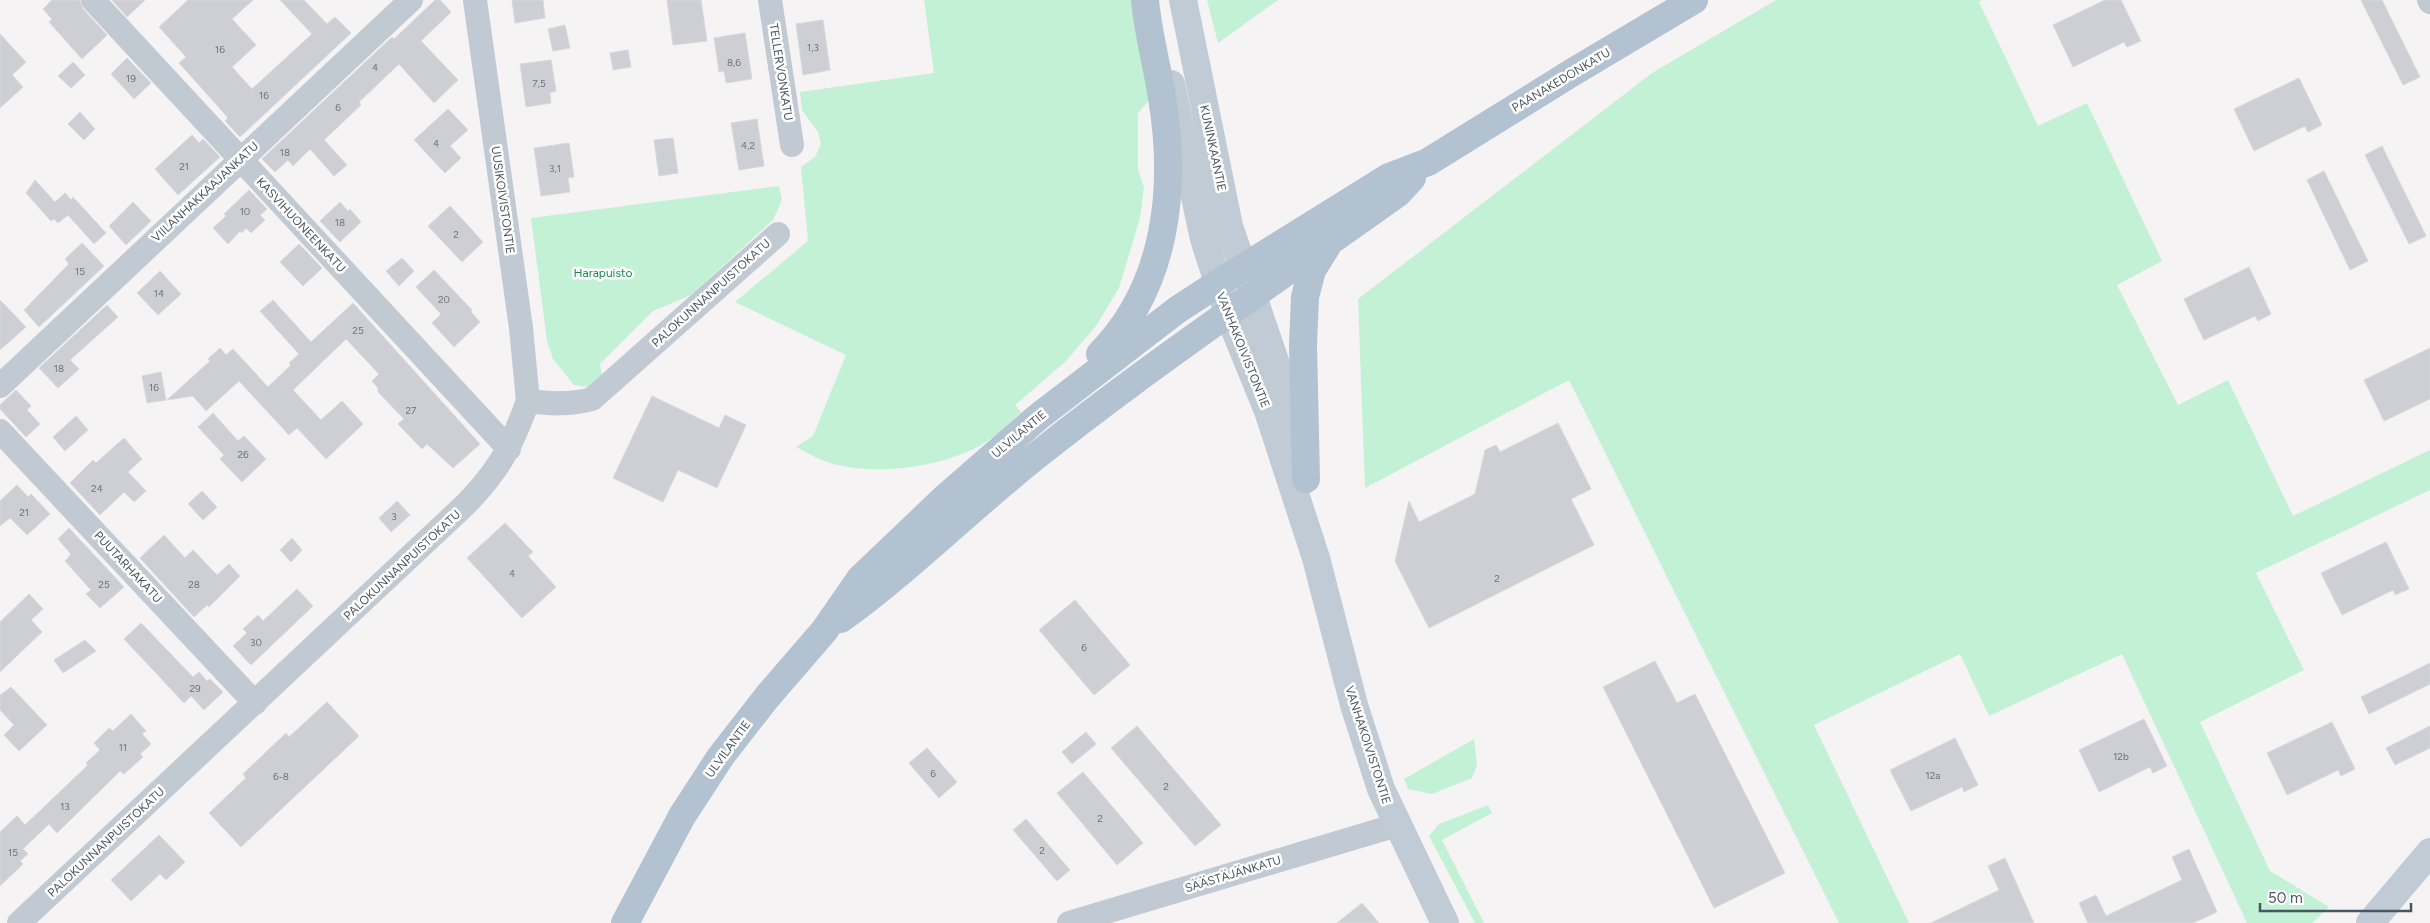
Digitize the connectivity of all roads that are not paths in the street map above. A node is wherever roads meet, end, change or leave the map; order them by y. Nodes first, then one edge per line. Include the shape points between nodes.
1 (93, 0) edge
2 (410, 0) edge
3 (475, 0) edge
4 (770, 0) edge
5 (1145, 0) edge
6 (1151, 0) edge
7 (1183, 0) edge
8 (1694, 0) edge
9 (792, 145) dead end
10 (239, 159) junction
11 (1428, 162) junction
12 (778, 234) dead end
13 (1330, 242) junction
14 (1242, 268) junction
15 (1217, 284) junction
16 (1252, 295) junction
17 (1228, 312) junction
18 (0, 386) edge
19 (528, 401) junction
20 (1038, 417) junction
21 (0, 431) edge
22 (510, 449) junction
23 (1306, 479) junction
24 (1316, 558) junction
25 (824, 632) junction
26 (255, 703) junction
27 (1397, 825) junction
28 (2430, 852) edge
29 (650, 878) junction
30 (19, 923) edge
31 (624, 923) edge
32 (632, 923) edge
33 (1070, 923) edge
34 (1445, 923) edge
35 (2370, 923) edge

1 - 10 street, KASVIHUONEENKATU
2 - 10 street, VIILANHAKKAAJANKATU
3 - 19 street, UUSIKOIVISTONTIE
4 - 9 street, TELLERVONKATU
5 - 20 main road via 1168,139 1170,178 1154,267 1144,293 1125,325
6 - 15 main road
7 - 14 main road, KUNINKAANTIE via 1229,226
8 - 11 main road, PAANAKEDONKATU
10 - 18 street, VIILANHAKKAAJANKATU
10 - 22 street, KASVIHUONEENKATU
11 - 13 main road, PAANAKEDONKATU via 1398,193
11 - 14 main road, PAANAKEDONKATU via 1390,177
12 - 19 street, PALOKUNNANPUISTOKATU via 592,398 575,403
13 - 16 main road, PAANAKEDONKATU
13 - 23 main road via 1312,270 1305,297
14 - 15 main road, ULVILANTIE
14 - 16 main road, KUNINKAANTIE
15 - 17 main road, VANHAKOIVISTONTIE
15 - 20 main road, ULVILANTIE via 1177,310
16 - 17 main road, ULVILANTIE
16 - 23 main road, VANHAKOIVISTONTIE via 1277,367
17 - 24 main road, VANHAKOIVISTONTIE via 1268,411
17 - 25 main road, ULVILANTIE via 1045,448 969,510 873,596
19 - 22 street, PALOKUNNANPUISTOKATU
20 - 25 main road, ULVILANTIE via 860,579
21 - 26 street, PUUTARHAKATU
22 - 26 street, PALOKUNNANPUISTOKATU via 487,482 465,505
23 - 24 main road, VANHAKOIVISTONTIE
24 - 27 main road, VANHAKOIVISTONTIE via 1354,705 1381,789
25 - 29 main road, ULVILANTIE via 721,756 682,816
26 - 30 street, PALOKUNNANPUISTOKATU
27 - 33 street, SÄÄSTÄJÄNKATU
27 - 34 main road, VANHAKOIVISTONTIE
28 - 35 main road
29 - 31 main road, ULVILANTIE
29 - 32 main road, ULVILANTIE

